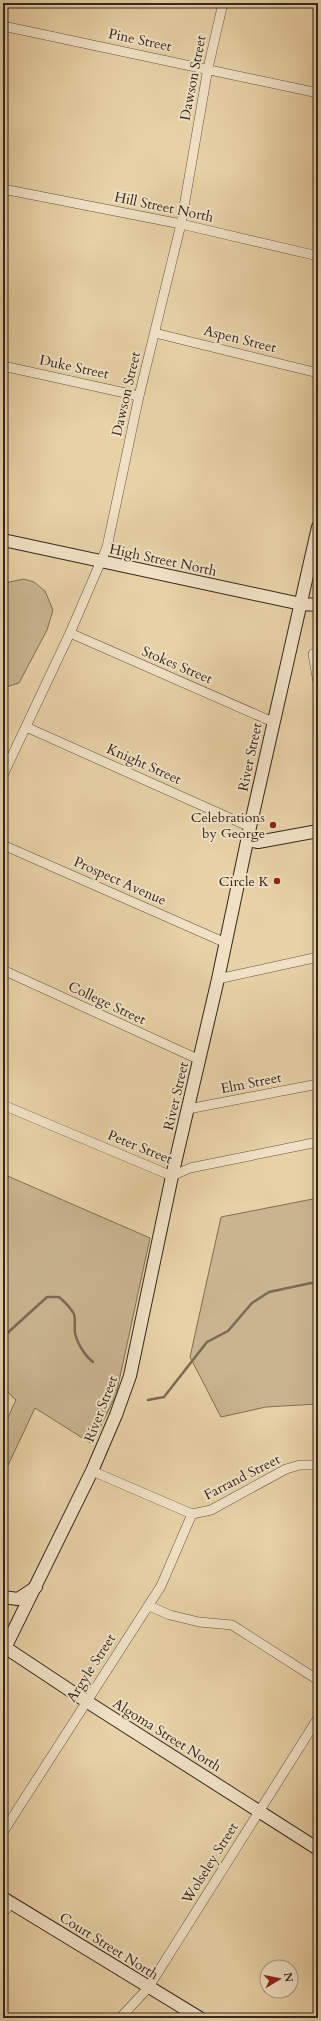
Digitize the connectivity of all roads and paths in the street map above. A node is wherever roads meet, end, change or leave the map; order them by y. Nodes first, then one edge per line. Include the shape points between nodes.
1 (223, 3) edge
2 (3, 26) edge
3 (208, 68) junction
4 (318, 93) edge
5 (3, 189) edge
6 (182, 224) junction
7 (318, 256) edge
8 (155, 333) junction
9 (3, 366) edge
10 (318, 373) edge
11 (139, 396) junction
12 (318, 527) edge
13 (3, 540) edge
14 (100, 562) junction
15 (301, 604) junction
16 (318, 606) edge
17 (70, 633) junction
18 (313, 654) dead end
19 (318, 683) edge
20 (273, 722) junction
21 (26, 727) junction
22 (3, 775) edge
23 (250, 827) junction
24 (318, 832) edge
25 (247, 840) junction
26 (3, 845) edge
27 (226, 943) junction
28 (318, 957) edge
29 (3, 970) edge
30 (218, 979) junction
31 (200, 1060) junction
32 (318, 1084) edge
33 (3, 1105) edge
34 (188, 1109) junction
35 (318, 1142) edge
36 (172, 1176) junction
37 (318, 1465) edge
38 (92, 1471) junction
39 (192, 1514) junction
40 (36, 1588) junction
41 (3, 1597) edge
42 (149, 1606) junction
43 (4, 1648) edge
44 (318, 1680) edge
45 (86, 1702) junction
46 (318, 1718) edge
47 (259, 1811) junction
48 (3, 1832) edge
49 (318, 1849) edge
50 (7, 1901) edge
51 (3, 1913) edge
52 (148, 1988) junction
53 (318, 2015) edge
54 (120, 2018) edge
55 (200, 2018) edge
56 (316, 2018) edge

1 - 3 street, Dawson Street
2 - 3 street, Pine Street
3 - 4 street, Pine Street
3 - 6 street, Dawson Street
5 - 6 street, Hill Street North
6 - 7 street, Hill Street North
6 - 8 street, Dawson Street
8 - 10 street, Aspen Street
8 - 11 street, Dawson Street
9 - 11 street, Duke Street
11 - 14 street, Dawson Street via 107,547
12 - 15 main road, River Street
13 - 14 main road, High Street North
14 - 15 main road, High Street North
14 - 17 street, Dawson Street
15 - 16 main road, High Street North
15 - 20 main road, River Street
17 - 20 street, Stokes Street
17 - 21 street, Dawson Street
18 - 19 street
20 - 23 main road, River Street
21 - 22 street, Dawson Street
21 - 23 street, Knight Street
23 - 25 main road, River Street
24 - 25 main road via 258,842
25 - 27 main road, River Street
26 - 27 street, Prospect Avenue
27 - 30 main road, River Street
28 - 30 street
29 - 31 street, College Street
30 - 31 main road, River Street
31 - 34 main road, River Street
32 - 34 street, Elm Street
33 - 36 street, Peter Street
34 - 36 main road, River Street
35 - 36 street, Peter Street via 190,1168
36 - 38 main road, River Street via 130,1376
37 - 39 street, Farrand Street via 300,1465 286,1469 211,1510
38 - 39 street, Farrand Street
38 - 40 main road, River Street
39 - 42 street, Argyle Street
40 - 41 main road via 18,1599
40 - 43 main road, River Street
42 - 44 street via 170,1615 199,1622 232,1625
42 - 45 street, Argyle Street
43 - 45 main road, Algoma Street North
45 - 47 main road, Algoma Street North
45 - 48 street, Argyle Street
46 - 47 street, Wolseley Street
47 - 49 main road, Algoma Street North
47 - 52 street, Wolseley Street
50 - 51 street
50 - 52 main road, Court Street North
52 - 54 street, Wolseley Street
52 - 55 main road, Court Street North
53 - 56 street

